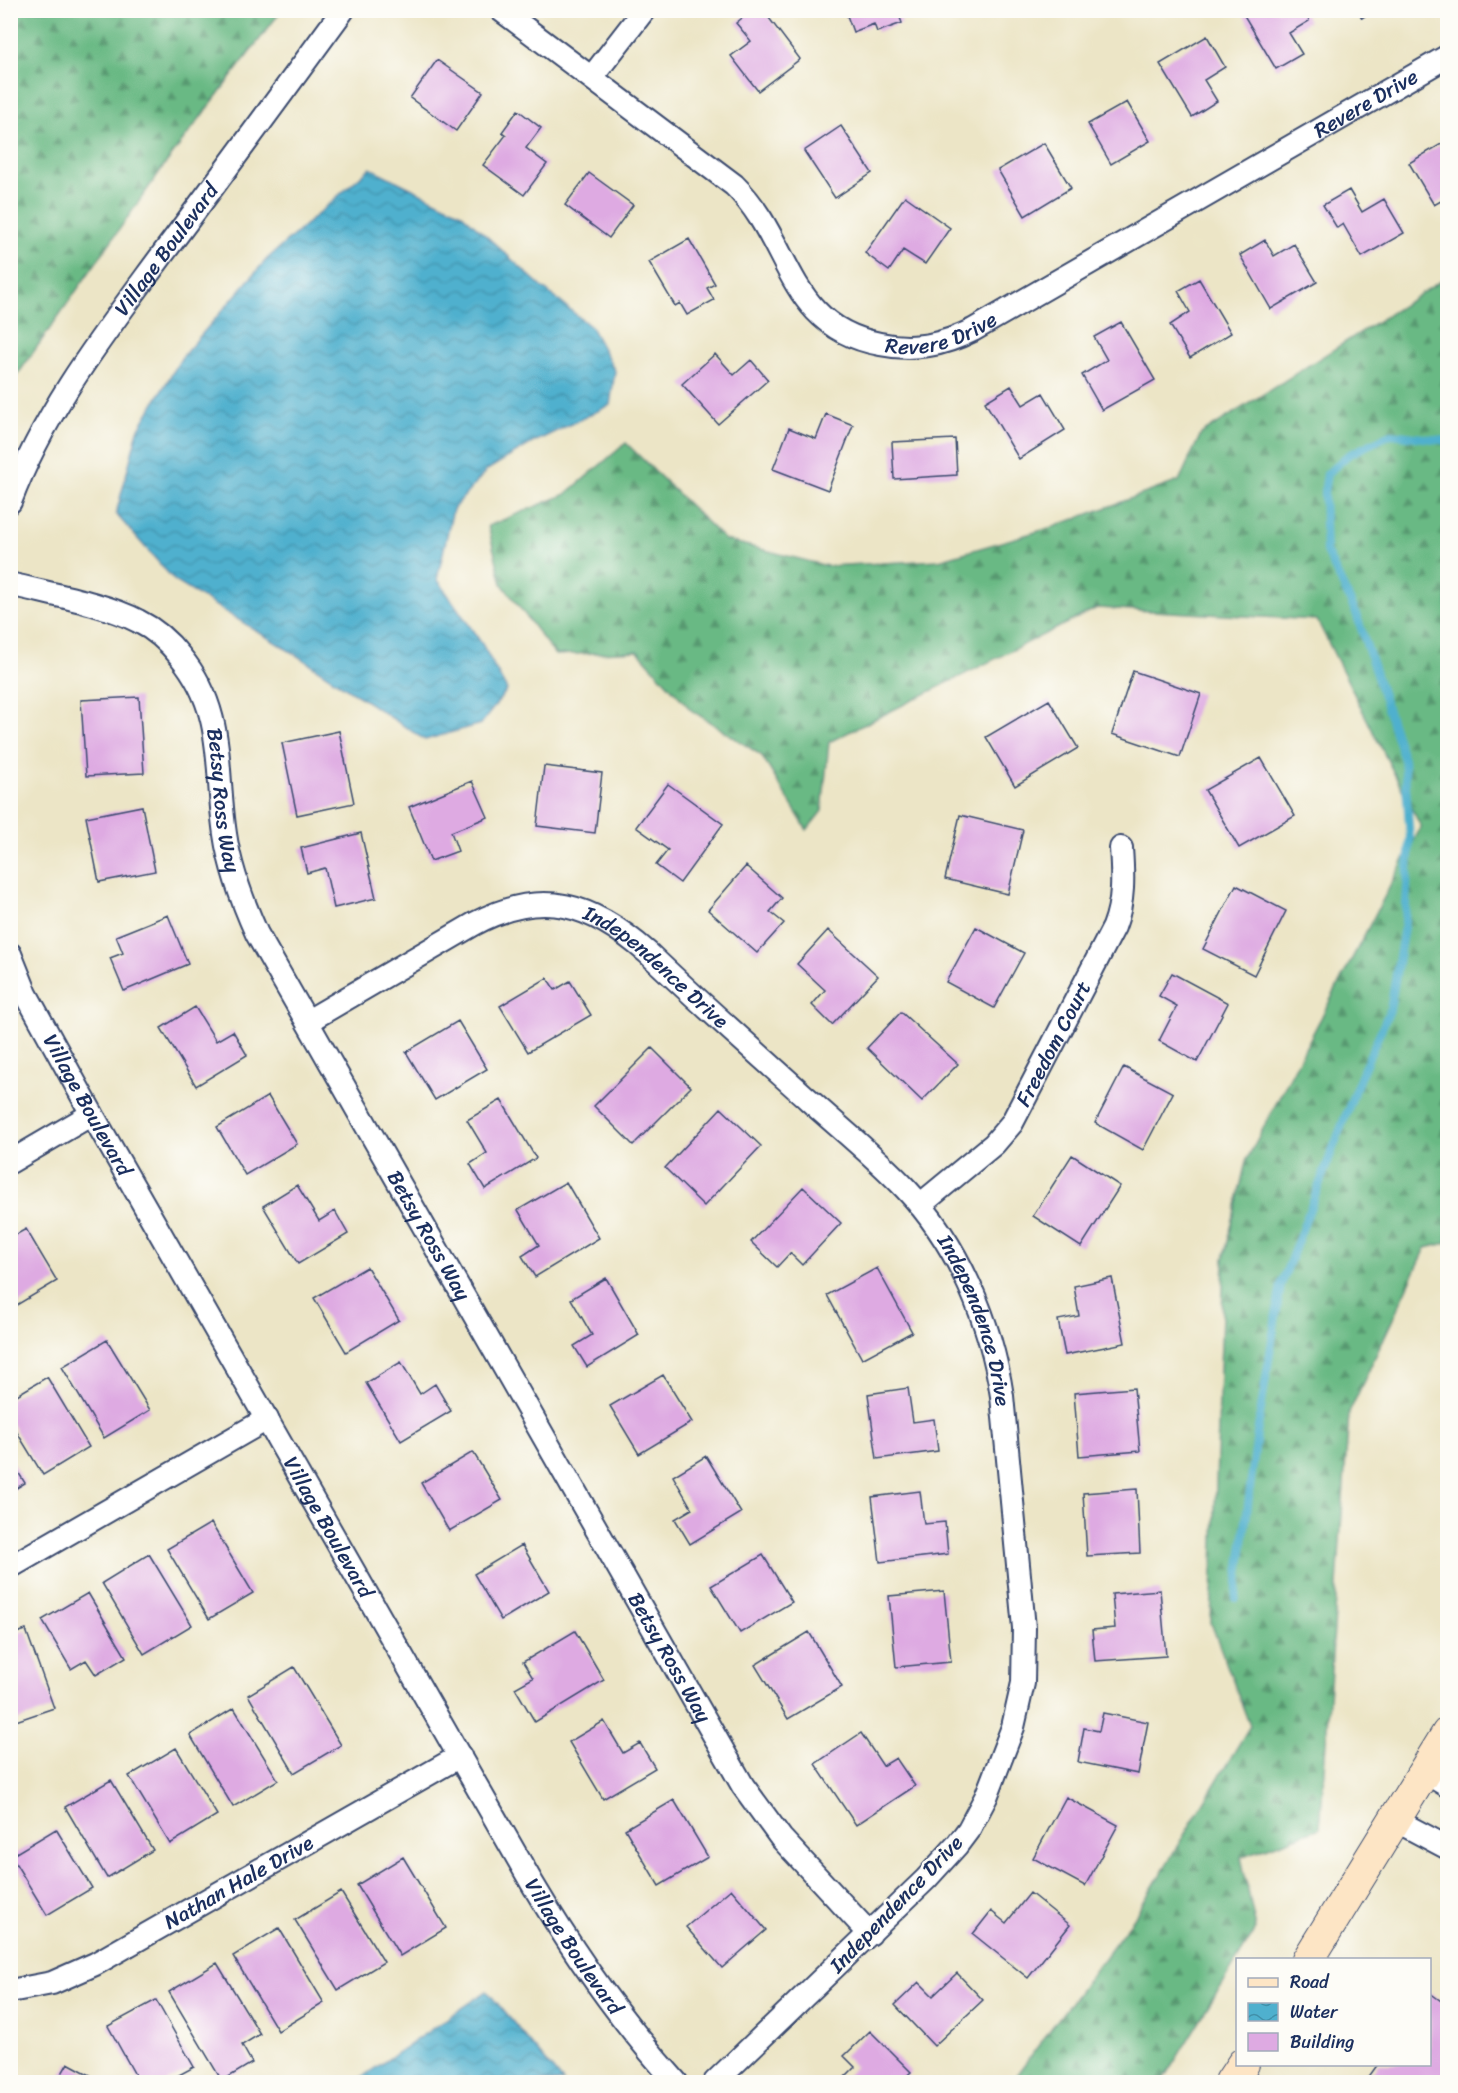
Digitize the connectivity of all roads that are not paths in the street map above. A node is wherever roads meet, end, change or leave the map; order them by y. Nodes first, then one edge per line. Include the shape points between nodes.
1 (343, 10) edge
2 (501, 10) edge
3 (644, 10) edge
4 (1448, 56) edge
5 (592, 77) junction
6 (10, 501) edge
7 (10, 584) edge
8 (1121, 848) dead end
9 (10, 954) edge
10 (308, 1021) junction
11 (92, 1114) junction
12 (10, 1162) edge
13 (920, 1205) junction
14 (267, 1419) junction
15 (10, 1567) edge
16 (1448, 1733) edge
17 (459, 1756) junction
18 (1436, 1779) edge
19 (1395, 1820) junction
20 (1448, 1848) edge
21 (870, 1934) junction
22 (1309, 1958) edge
23 (10, 1991) edge
24 (1242, 2066) edge
25 (676, 2082) edge
26 (715, 2082) edge
27 (1232, 2082) edge

1 - 6 street, Village Boulevard via 65,391 26,462
2 - 5 street, Revere Drive
3 - 5 street
4 - 5 street, Revere Drive via 973,330 943,343 912,348 864,341 829,323 796,284 745,195
7 - 10 street, Betsy Ross Way via 139,621 172,647 196,676 213,721 225,833 237,882 257,934
8 - 13 street, Freedom Court via 1120,913 1020,1111 994,1144
9 - 11 street, Village Boulevard via 26,994
10 - 13 street, Independence Drive via 501,911 540,904 587,912 618,928 648,952
10 - 21 street, Betsy Ross Way via 743,1786 781,1838
11 - 12 street
11 - 14 street, Village Boulevard
13 - 21 street, Independence Drive via 951,1251 971,1291 1000,1382 1025,1662 1013,1727 995,1778 969,1829 926,1879
14 - 15 street
14 - 17 street, Village Boulevard
16 - 18 street
17 - 23 street, Nathan Hale Drive via 95,1964 52,1983
17 - 25 street, Village Boulevard via 579,1957 628,2026
18 - 19 street
19 - 20 street
19 - 22 street
21 - 26 street, Independence Drive
24 - 27 street

